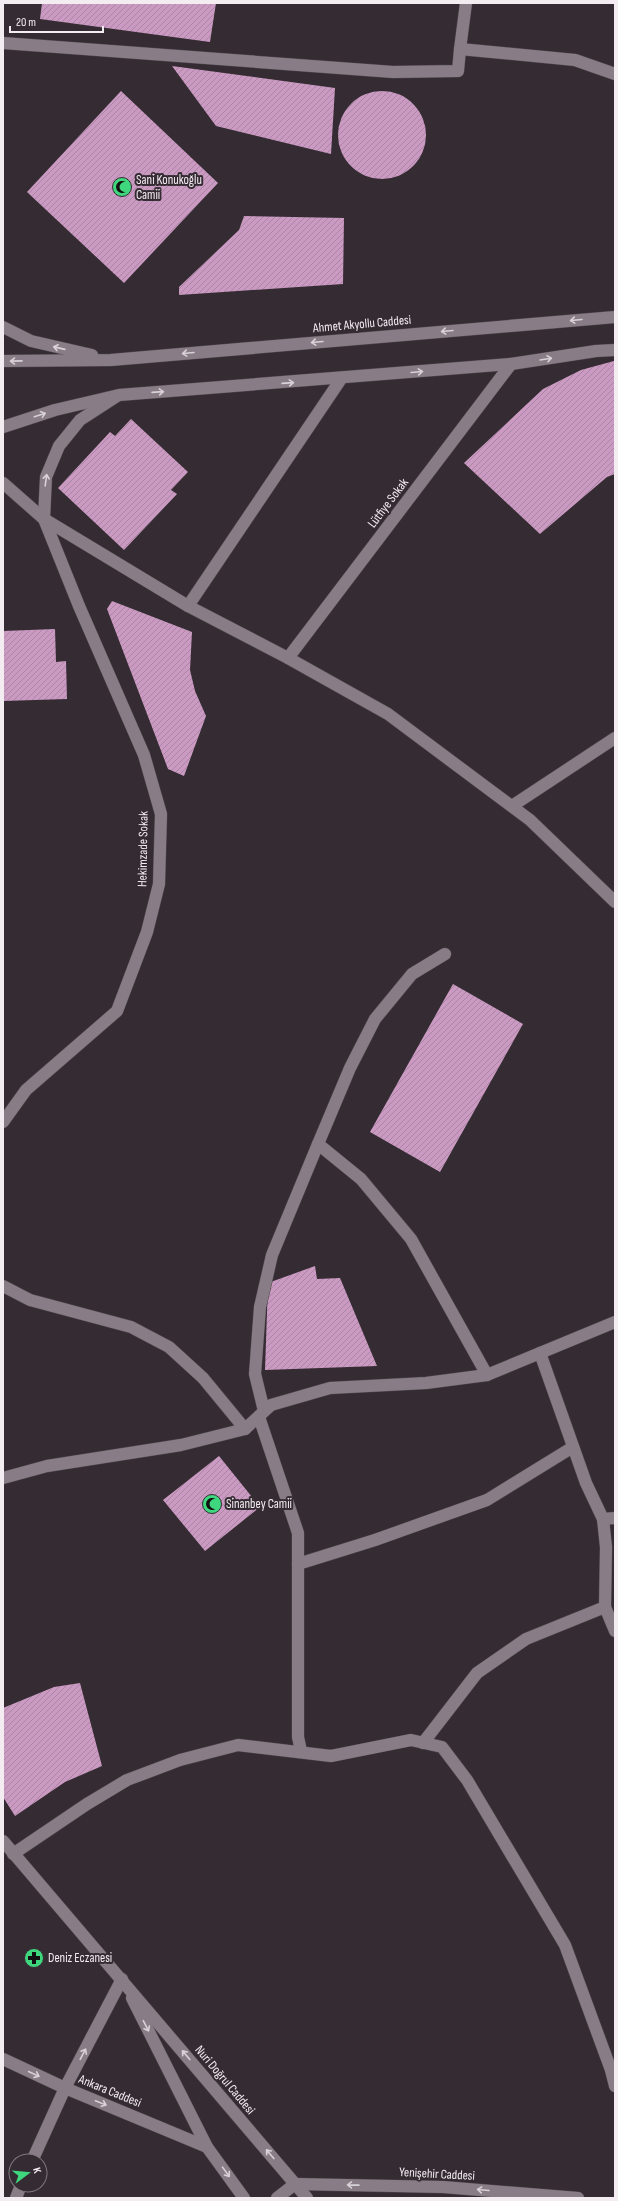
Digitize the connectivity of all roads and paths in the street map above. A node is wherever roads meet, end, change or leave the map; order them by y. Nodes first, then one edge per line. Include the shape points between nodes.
1 (466, 3) edge
2 (3, 43) edge
3 (460, 50) junction
4 (615, 74) edge
5 (615, 317) edge
6 (3, 327) edge
7 (615, 350) edge
8 (111, 360) junction
9 (3, 361) edge
10 (511, 364) junction
11 (341, 379) junction
12 (119, 395) junction
13 (3, 427) edge
14 (3, 483) edge
15 (44, 519) junction
16 (188, 606) junction
17 (288, 658) junction
18 (615, 738) edge
19 (512, 806) junction
20 (615, 902) edge
21 (445, 954) dead end
22 (3, 1122) edge
23 (318, 1144) junction
24 (3, 1286) edge
25 (615, 1322) edge
26 (540, 1353) junction
27 (487, 1375) junction
28 (261, 1414) junction
29 (245, 1429) junction
30 (573, 1447) junction
31 (3, 1478) edge
32 (615, 1518) edge
33 (603, 1519) junction
34 (298, 1564) junction
35 (605, 1607) junction
36 (615, 1630) edge
37 (423, 1743) junction
38 (301, 1751) junction
39 (3, 1841) edge
40 (13, 1854) junction
41 (122, 1979) junction
42 (3, 2059) edge
43 (615, 2086) edge
44 (65, 2088) junction
45 (207, 2147) junction
46 (36, 2153) edge
47 (295, 2184) junction
48 (244, 2198) edge
49 (277, 2198) edge
50 (307, 2198) edge
51 (578, 2198) edge

1 - 3 street
2 - 3 street via 393,72 458,70
3 - 4 street via 575,60
5 -> 8 street, Ahmet Akyollu Caddesi
8 -> 6 street via 31,341
10 -> 7 street
8 -> 9 street
11 -> 10 street
10 - 17 street, Lütfiye Sokak
12 -> 11 street
11 - 16 street
13 -> 12 street via 55,410
15 -> 12 street via 46,477 59,446 80,420
14 - 15 street
15 - 16 street
15 - 22 street, Hekimzade Sokak via 144,754 161,814 158,884 148,932 117,1012 26,1090
16 - 17 street
17 - 19 street via 388,714
18 - 19 street
19 - 20 street via 530,820
21 - 23 street via 412,974 375,1019 350,1068
23 - 27 street via 361,1179 411,1239
23 - 28 street via 272,1255 260,1307 255,1374
24 - 29 street via 30,1300 132,1327 169,1347 203,1378
25 - 26 street
26 - 27 street
26 - 30 street
27 - 28 street via 426,1383 330,1388 271,1405
28 - 29 street
28 - 34 street via 298,1533
29 - 31 street via 181,1445 47,1466
30 - 33 street
30 - 34 street via 487,1500
32 - 33 street
33 - 35 street via 606,1547
34 - 38 street via 298,1737
35 - 36 street
35 - 37 street via 526,1640 477,1673
37 - 38 street via 411,1740 332,1756
37 - 43 street via 442,1747 467,1780 565,1945
38 - 40 street via 238,1745 180,1760 127,1780
39 - 40 street, Nuri Doğrul Caddesi
40 - 41 street, Nuri Doğrul Caddesi
44 -> 41 street
41 -> 45 street, Nuri Doğrul Caddesi
47 -> 41 street, Nuri Doğrul Caddesi
42 -> 44 street, Ankara Caddesi
44 -> 45 street, Ankara Caddesi
44 - 46 street
45 -> 48 street, Nuri Doğrul Caddesi
47 - 49 street
47 - 50 street, Nuri Doğrul Caddesi
51 -> 47 street, Yenişehir Caddesi via 443,2186

